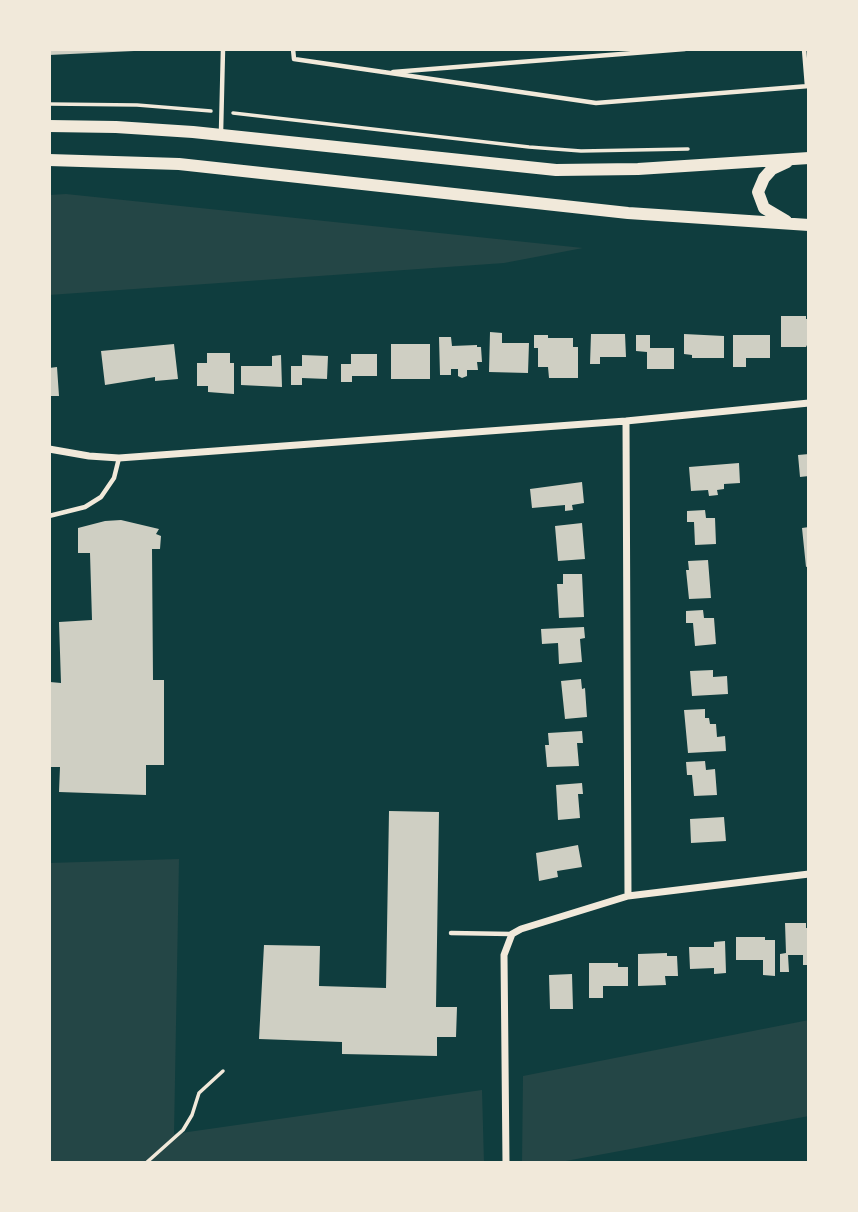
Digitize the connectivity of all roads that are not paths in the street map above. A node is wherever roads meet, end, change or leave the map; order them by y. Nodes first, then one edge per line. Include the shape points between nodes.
1 (223, 49) edge
2 (293, 49) edge
3 (685, 49) edge
4 (804, 49) edge
5 (385, 72) junction
6 (808, 86) edge
7 (49, 126) edge
8 (221, 135) junction
9 (803, 158) edge
10 (49, 160) edge
11 (794, 225) junction
12 (809, 225) edge
13 (809, 402) edge
14 (626, 421) junction
15 (49, 449) edge
16 (119, 458) junction
17 (49, 516) edge
18 (809, 874) edge
19 (628, 896) junction
20 (451, 933) dead end
21 (512, 934) junction
22 (506, 1163) edge

1 - 8 lane
2 - 5 lane via 294,59
3 - 5 lane
4 - 6 lane
5 - 6 lane via 596,103
7 - 8 main road
8 - 9 main road via 556,170
9 - 11 main road via 772,169 758,192 764,208
10 - 11 main road via 179,164 628,213
11 - 12 main road
13 - 14 street
14 - 16 street
14 - 19 street
15 - 16 street
16 - 17 lane via 114,478 101,497 85,507
18 - 19 street
19 - 21 street
20 - 21 lane
21 - 22 street via 504,955

